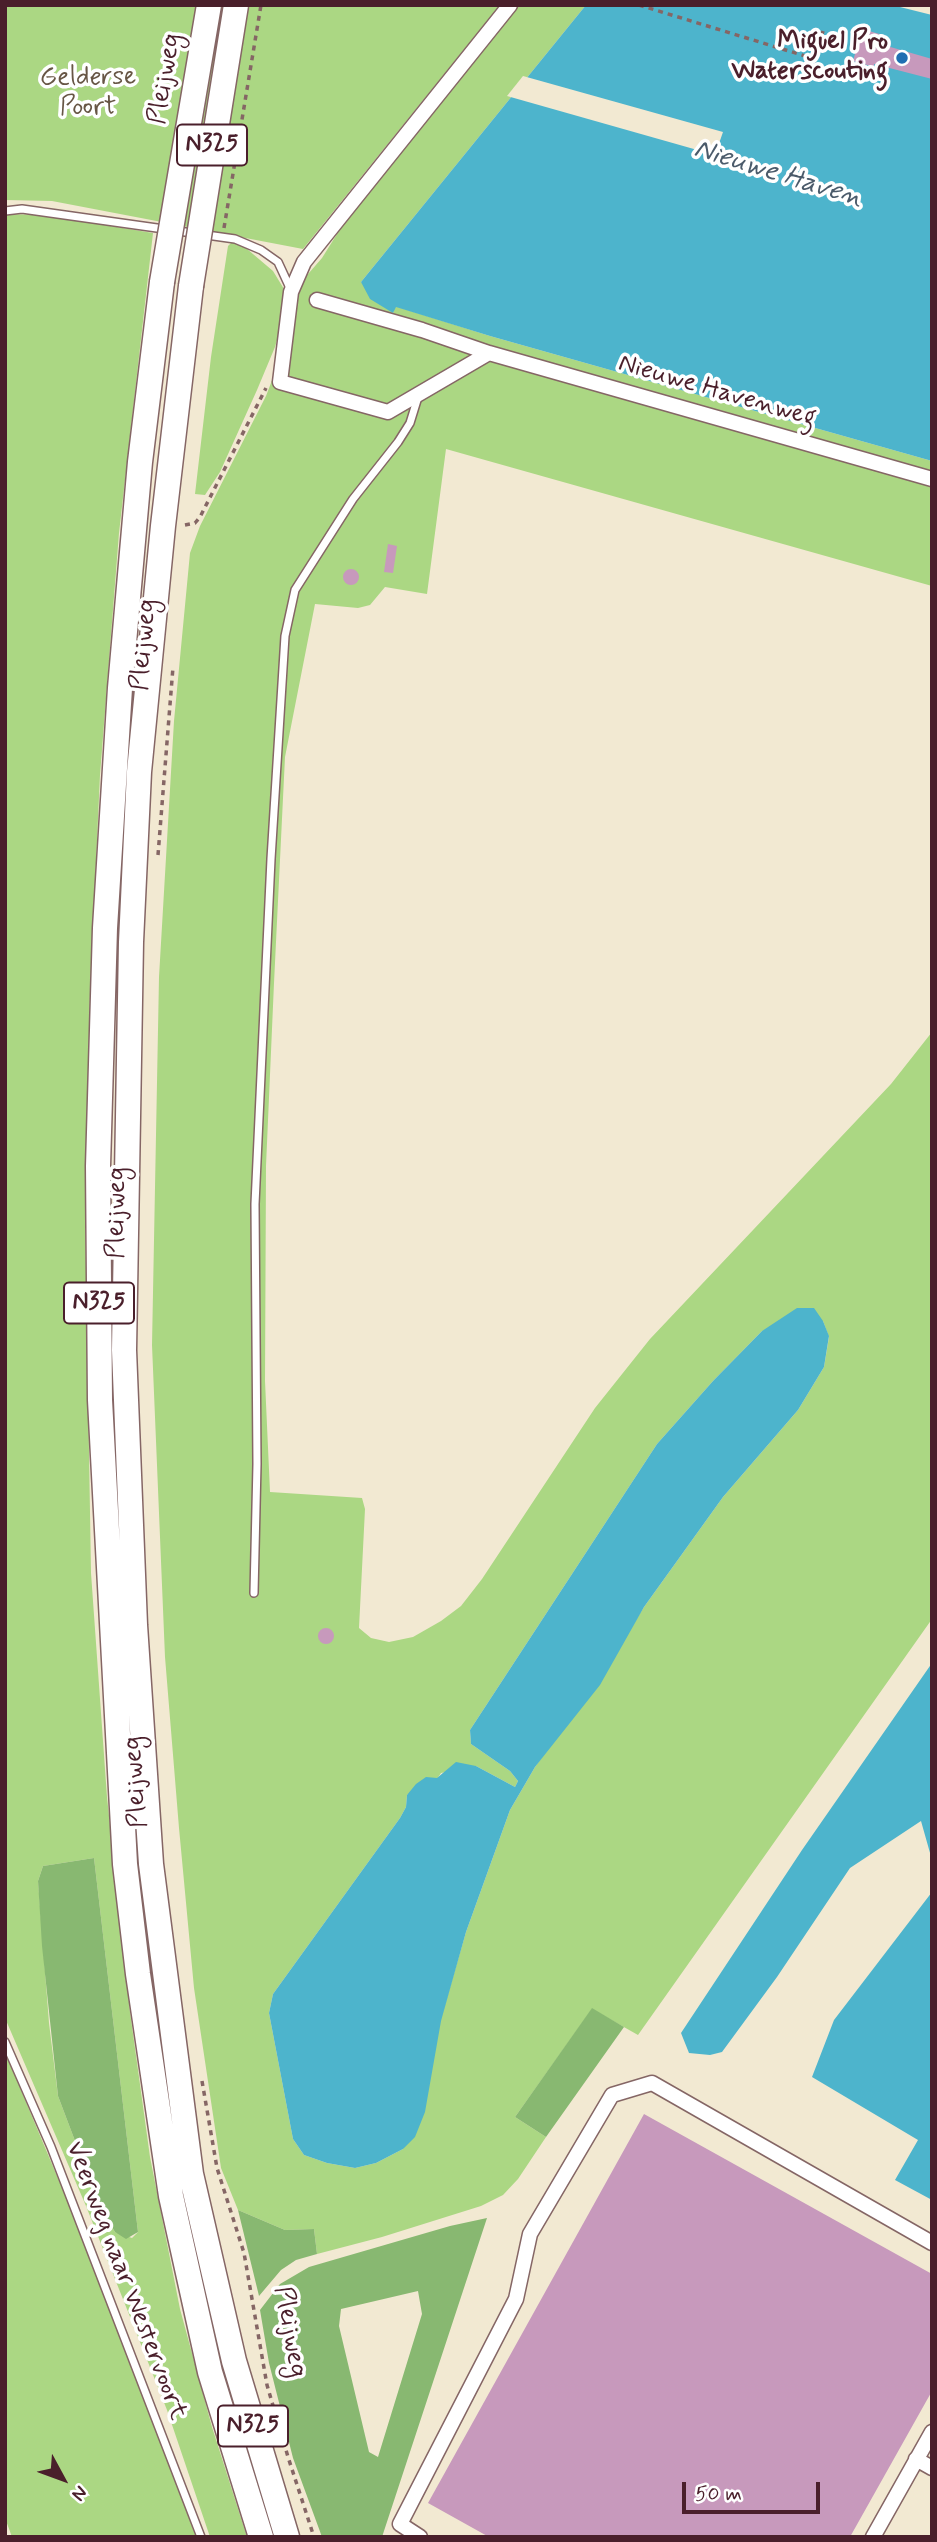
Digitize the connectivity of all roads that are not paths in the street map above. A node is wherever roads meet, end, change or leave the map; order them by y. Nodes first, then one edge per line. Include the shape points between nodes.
1 (209, 5) edge
2 (236, 5) edge
3 (510, 5) edge
4 (5, 211) edge
5 (291, 292) junction
6 (317, 300) dead end
7 (489, 353) junction
8 (419, 394) junction
9 (932, 479) edge
10 (254, 1593) dead end
11 (5, 2042) edge
12 (932, 2243) edge
13 (932, 2432) edge
14 (916, 2459) junction
15 (932, 2468) edge
16 (201, 2537) edge
17 (261, 2537) edge
18 (288, 2537) edge
19 (420, 2537) edge
20 (873, 2537) edge

1 - 17 highway, Pleijweg / N325, bridge via 162,282 120,688 105,928 98,1166 100,1400 125,1864 140,1988 171,2196 210,2372
2 - 18 highway, Pleijweg / N325, bridge via 191,286 139,772 124,1350 133,1598 151,1864 191,2174 234,2361
3 - 5 street via 304,262
4 - 5 lane via 22,209 235,239 278,262
5 - 8 street via 281,382 388,412
6 - 7 street, Nieuwe Havenweg
7 - 8 street
7 - 9 street, Nieuwe Havenweg
8 - 10 lane via 398,442 353,499 295,590 285,636 255,1204
11 - 16 lane, Veerweg naar Westervoort via 56,2160
12 - 19 street via 652,2083 612,2095 530,2234 516,2299 400,2525
13 - 14 street
14 - 15 street
14 - 20 street

